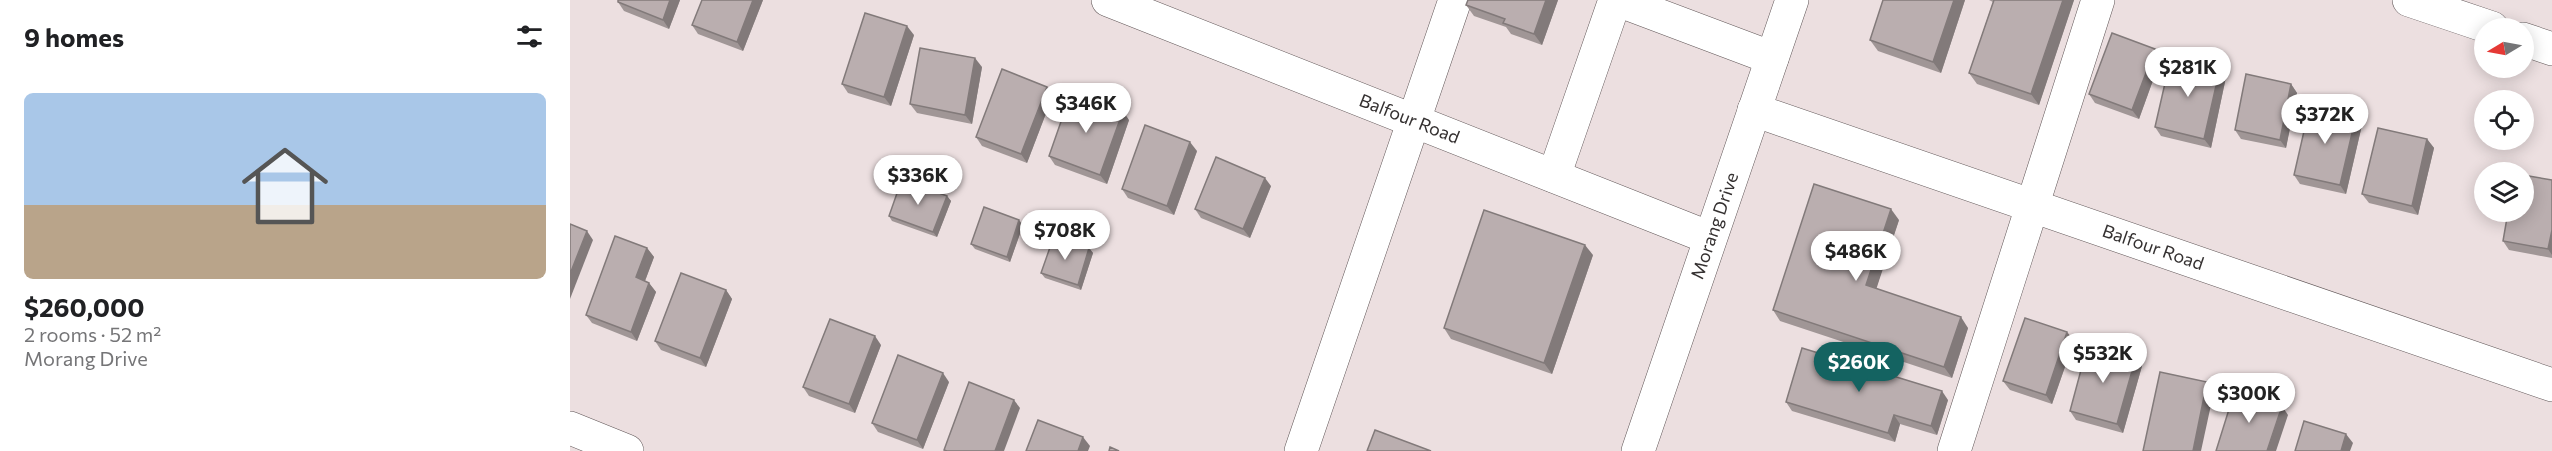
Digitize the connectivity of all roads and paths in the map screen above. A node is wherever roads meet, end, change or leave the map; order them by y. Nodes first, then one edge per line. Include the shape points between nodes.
1 (1108, 0) edge
2 (1455, 0) edge
3 (1617, 0) edge
4 (1792, 0) edge
5 (2098, 0) edge
6 (2409, 0) edge
7 (2474, 22) edge
8 (2534, 43) edge
9 (2552, 49) edge
10 (1772, 58) junction
11 (1754, 110) junction
12 (1413, 121) junction
13 (1554, 176) junction
14 (2033, 206) junction
15 (1710, 238) junction
16 (2552, 385) edge
17 (570, 428) edge
18 (627, 451) edge
19 (1301, 451) edge
20 (1638, 451) edge
21 (1954, 451) edge

1 - 12 street, Balfour Road
2 - 12 street
3 - 10 street
3 - 13 street
4 - 10 street, Morang Drive
5 - 14 street
6 - 7 street
8 - 9 street
10 - 11 street, Morang Drive
11 - 14 street, Balfour Road
11 - 15 street, Morang Drive
12 - 13 street, Balfour Road
12 - 19 street
13 - 15 street, Balfour Road
14 - 16 street, Balfour Road
14 - 21 street
15 - 20 street, Morang Drive
17 - 18 street

